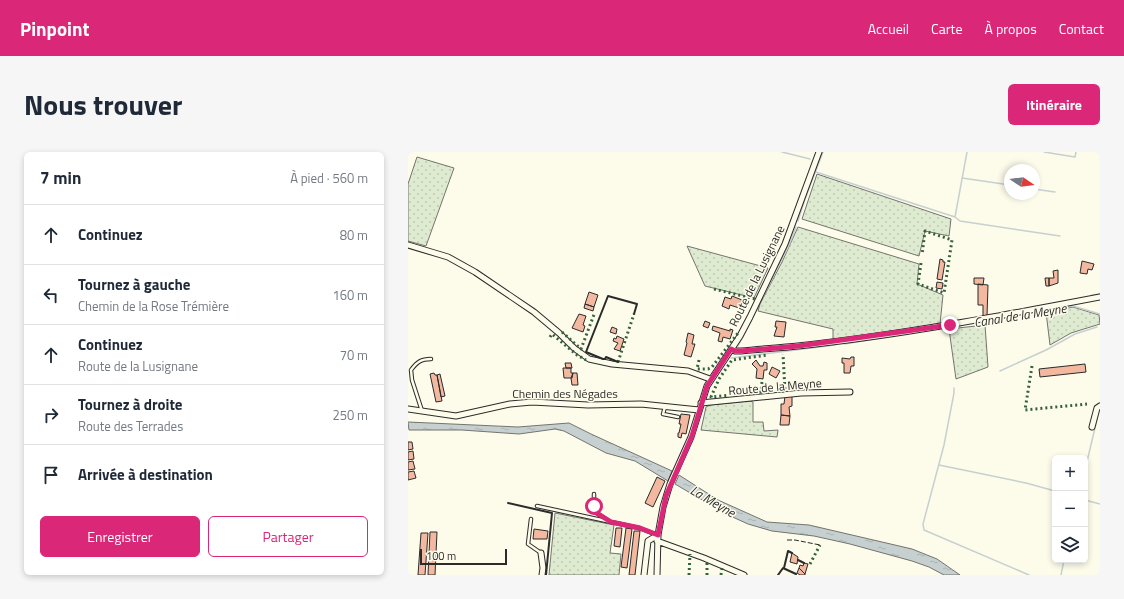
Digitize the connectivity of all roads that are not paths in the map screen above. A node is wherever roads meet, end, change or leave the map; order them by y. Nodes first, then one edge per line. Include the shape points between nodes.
1 (819, 152) edge
2 (408, 244) edge
3 (1100, 297) edge
4 (731, 349) junction
5 (431, 358) dead end
6 (710, 379) junction
7 (850, 392) dead end
8 (701, 403) junction
9 (665, 406) junction
10 (1100, 406) edge
11 (408, 409) edge
12 (699, 410) junction
13 (422, 411) junction
14 (678, 417) dead end
15 (1092, 427) dead end
16 (594, 494) dead end
17 (537, 506) dead end
18 (531, 519) dead end
19 (611, 522) junction
20 (658, 538) junction
21 (541, 553) joint
22 (542, 575) edge
23 (644, 575) edge
24 (657, 575) edge
25 (744, 575) edge

1 - 4 street, Route de la Lusignane via 785,244 750,317
2 - 6 street via 448,258 475,272 534,312 589,359 612,364 688,371
3 - 4 street via 874,336 798,346 741,351
4 - 6 street, Route de la Lusignane
5 - 13 lane via 419,361 411,370
6 - 8 street, Route de la Lusignane
7 - 8 street, Route de la Meyne via 801,393
8 - 12 street, Route de la Lusignane
9 - 12 street, Chemin des Négades
9 - 13 street, Chemin des Négades via 532,402 510,404 456,416
9 - 14 lane via 663,414
10 - 15 street via 1097,408
11 - 13 street, Chemin des Négades
12 - 20 street, Route de la Lusignane via 692,436 670,484
16 - 19 lane via 595,512
17 - 19 lane
18 - 21 lane via 528,544
19 - 20 lane via 640,528
20 - 23 street via 648,541
20 - 24 street, Route de la Lusignane
20 - 25 street
21 - 22 street

